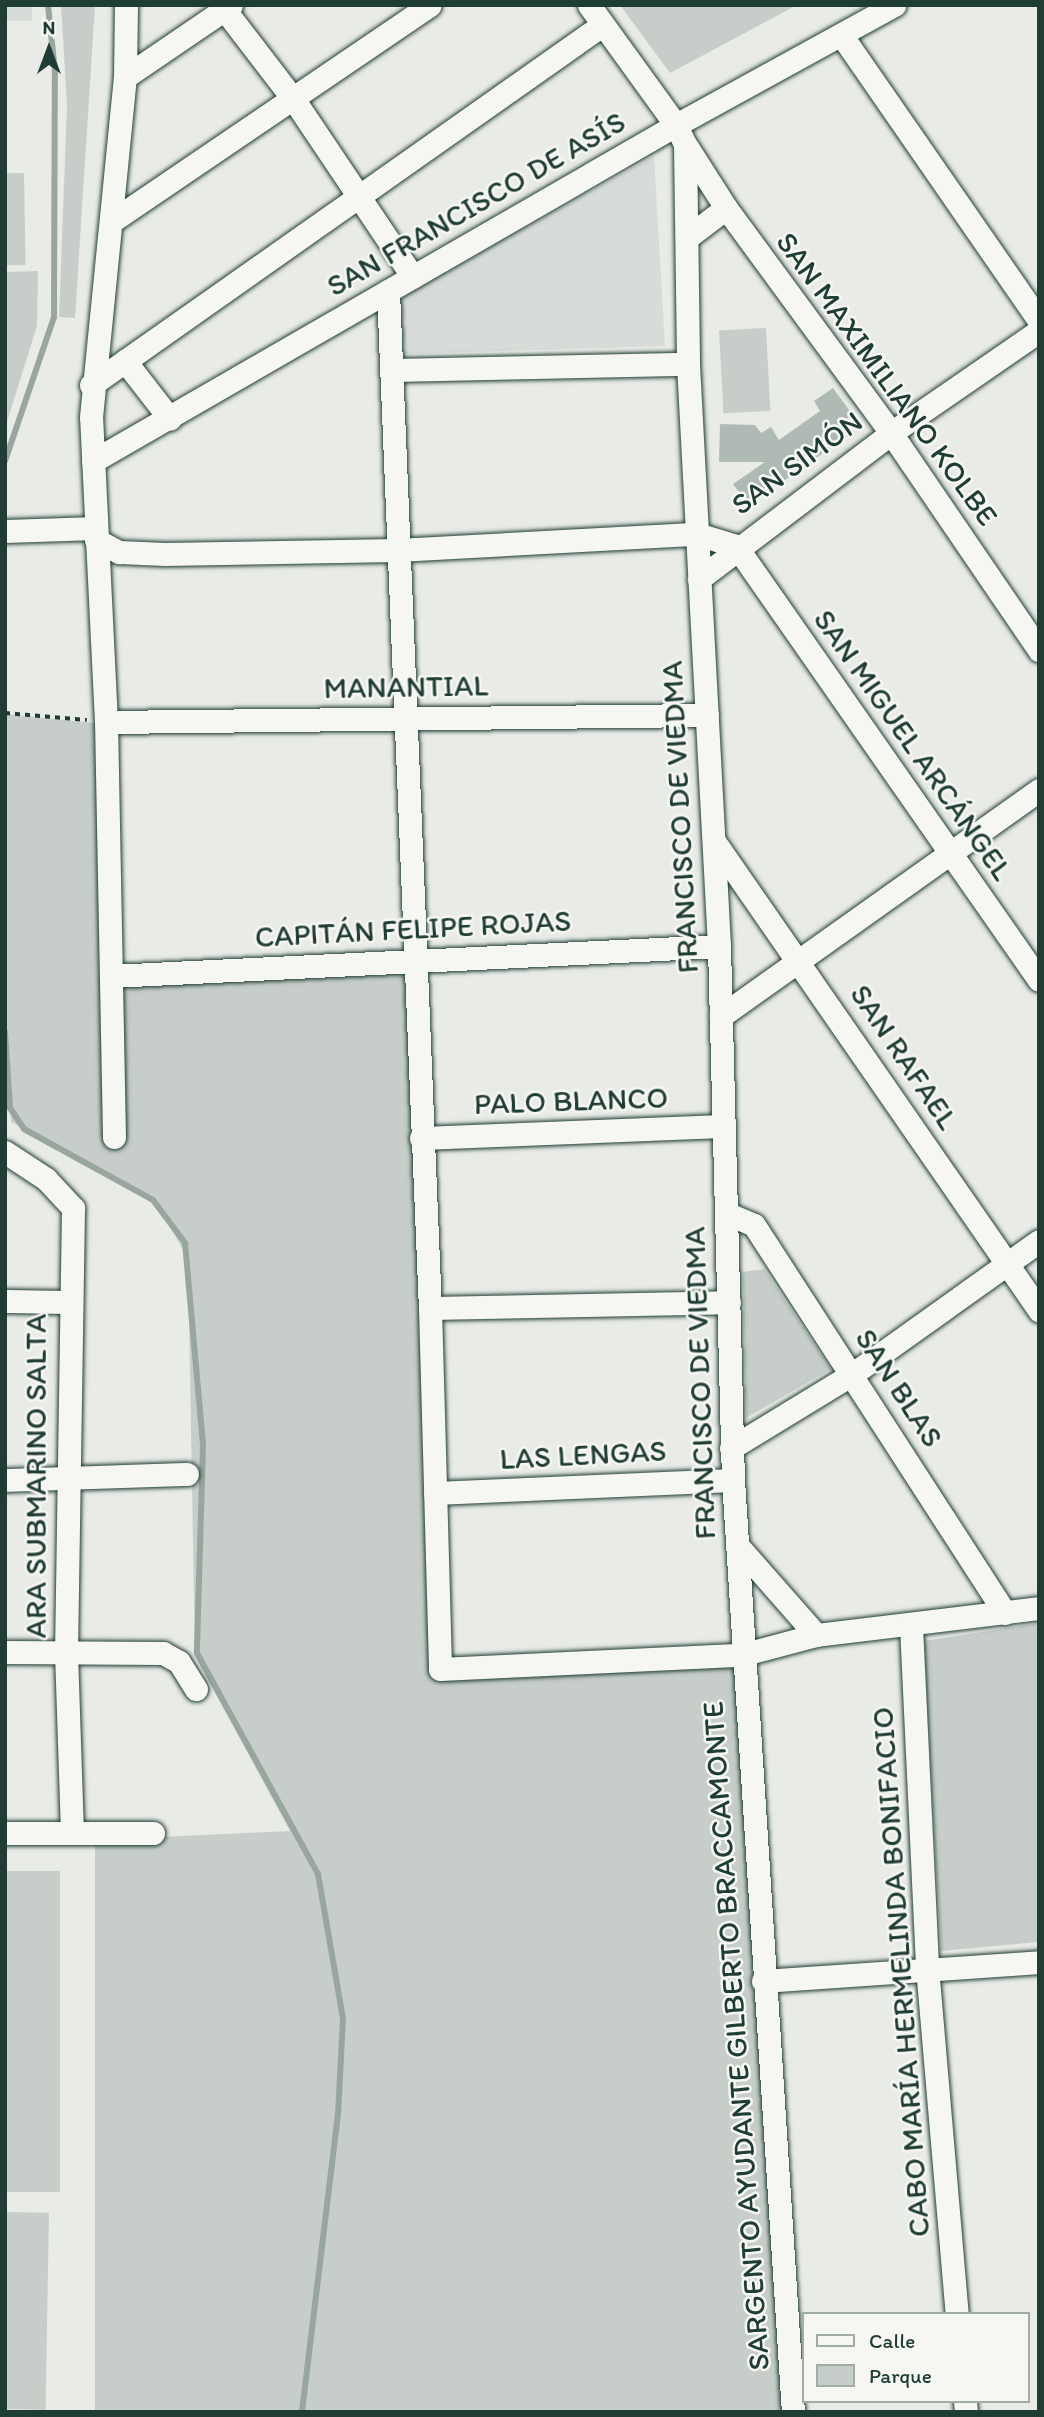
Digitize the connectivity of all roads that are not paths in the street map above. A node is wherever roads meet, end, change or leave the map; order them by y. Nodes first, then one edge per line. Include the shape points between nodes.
1 (127, 5) edge
2 (430, 5) edge
3 (589, 5) edge
4 (894, 5) edge
5 (225, 7) edge
6 (602, 24) junction
7 (842, 36) junction
8 (125, 77) junction
9 (294, 100) junction
10 (680, 135) junction
11 (358, 197) junction
12 (726, 208) junction
13 (112, 221) junction
14 (689, 236) junction
15 (413, 277) junction
16 (388, 291) junction
17 (1039, 320) edge
18 (1039, 331) edge
19 (125, 361) junction
20 (688, 364) junction
21 (392, 370) junction
22 (91, 385) junction
23 (170, 419) junction
24 (891, 433) junction
25 (93, 461) junction
26 (5, 531) edge
27 (96, 534) junction
28 (696, 534) junction
29 (736, 546) junction
30 (397, 550) junction
31 (699, 579) junction
32 (1039, 650) edge
33 (707, 715) junction
34 (403, 718) junction
35 (106, 722) junction
36 (1039, 790) edge
37 (714, 841) junction
38 (949, 853) junction
39 (719, 946) junction
40 (414, 959) junction
41 (799, 960) junction
42 (111, 976) junction
43 (1039, 979) edge
44 (721, 1016) junction
45 (723, 1126) junction
46 (114, 1138) dead end
47 (421, 1138) junction
48 (5, 1152) edge
49 (726, 1213) junction
50 (1039, 1241) edge
51 (1007, 1264) junction
52 (5, 1301) edge
53 (729, 1302) junction
54 (68, 1303) junction
55 (430, 1308) junction
56 (1039, 1310) edge
57 (854, 1373) junction
58 (731, 1448) junction
59 (187, 1474) dead end
60 (5, 1480) edge
61 (69, 1480) junction
62 (733, 1480) junction
63 (435, 1493) junction
64 (737, 1545) junction
65 (1039, 1608) edge
66 (1005, 1613) junction
67 (911, 1626) junction
68 (816, 1635) junction
69 (5, 1652) edge
70 (66, 1652) junction
71 (741, 1655) junction
72 (196, 1689) dead end
73 (5, 1833) edge
74 (72, 1833) junction
75 (153, 1833) dead end
76 (1039, 1962) edge
77 (927, 1967) junction
78 (763, 1981) junction
79 (957, 2312) edge
80 (793, 2412) edge

1 - 8 street
2 - 9 street
3 - 6 street
4 - 7 street, SAN FRANCISCO DE ASÍS
5 - 8 street
5 - 9 street
6 - 10 street
6 - 11 street
7 - 10 street, SAN FRANCISCO DE ASÍS
7 - 17 street
8 - 13 street
9 - 11 street
9 - 13 street
10 - 12 street, SAN MAXIMILIANO KOLBE
10 - 14 street, FRANCISCO DE VIEDMA
10 - 15 street, SAN FRANCISCO DE ASÍS
11 - 15 street
11 - 19 street
12 - 14 street
12 - 24 street, SAN MAXIMILIANO KOLBE
13 - 22 street
14 - 20 street, FRANCISCO DE VIEDMA
15 - 16 street, SAN FRANCISCO DE ASÍS
16 - 21 street
16 - 23 street, SAN FRANCISCO DE ASÍS
18 - 24 street, SAN SIMÓN
19 - 22 street
19 - 23 street
20 - 21 street
20 - 28 street, FRANCISCO DE VIEDMA
21 - 30 street
22 - 25 street
23 - 25 street, SAN FRANCISCO DE ASÍS
24 - 29 street, SAN SIMÓN
24 - 32 street, SAN MAXIMILIANO KOLBE
25 - 27 street
26 - 27 street
27 - 30 street via 119,552
27 - 35 street
28 - 29 street
28 - 30 street
28 - 31 street, FRANCISCO DE VIEDMA
29 - 31 street, SAN SIMÓN
29 - 38 street, SAN MIGUEL ARCÁNGEL
30 - 34 street
31 - 33 street, FRANCISCO DE VIEDMA
33 - 34 street, MANANTIAL
33 - 37 street, FRANCISCO DE VIEDMA
34 - 35 street, MANANTIAL
34 - 40 street
35 - 42 street
36 - 38 street
37 - 39 street, FRANCISCO DE VIEDMA
37 - 41 street, SAN RAFAEL
38 - 41 street
38 - 43 street, SAN MIGUEL ARCÁNGEL
39 - 40 street, CAPITÁN FELIPE ROJAS
39 - 44 street, FRANCISCO DE VIEDMA
40 - 42 street, CAPITÁN FELIPE ROJAS
40 - 47 street
41 - 44 street
41 - 51 street, SAN RAFAEL
42 - 46 street
44 - 45 street, FRANCISCO DE VIEDMA
45 - 47 street, PALO BLANCO
45 - 49 street, FRANCISCO DE VIEDMA
47 - 55 street
48 - 54 street, ARA SUBMARINO SALTA via 46,1179 73,1208
49 - 53 street, FRANCISCO DE VIEDMA
49 - 57 street, SAN BLAS via 754,1224
50 - 51 street
51 - 56 street, SAN RAFAEL
51 - 57 street
52 - 54 street
53 - 55 street
53 - 58 street, FRANCISCO DE VIEDMA
54 - 61 street, ARA SUBMARINO SALTA
55 - 63 street
57 - 58 street
57 - 66 street, SAN BLAS
58 - 62 street, FRANCISCO DE VIEDMA
59 - 61 street
60 - 61 street
61 - 70 street, ARA SUBMARINO SALTA
62 - 63 street, LAS LENGAS
62 - 64 street, FRANCISCO DE VIEDMA
63 - 71 street via 440,1669
64 - 68 street
64 - 71 street, FRANCISCO DE VIEDMA
65 - 66 street
66 - 67 street
67 - 68 street
67 - 77 street, CABO MARÍA HERMELINDA BONIFACIO
68 - 71 street
69 - 70 street
70 - 72 street via 163,1653 179,1662
70 - 74 street, ARA SUBMARINO SALTA
71 - 78 street, SARGENTO AYUDANTE GILBERTO BRACCAMONTE
73 - 74 street
74 - 75 street
76 - 77 street
77 - 78 street
77 - 79 street, CABO MARÍA HERMELINDA BONIFACIO
78 - 80 street, SARGENTO AYUDANTE GILBERTO BRACCAMONTE

